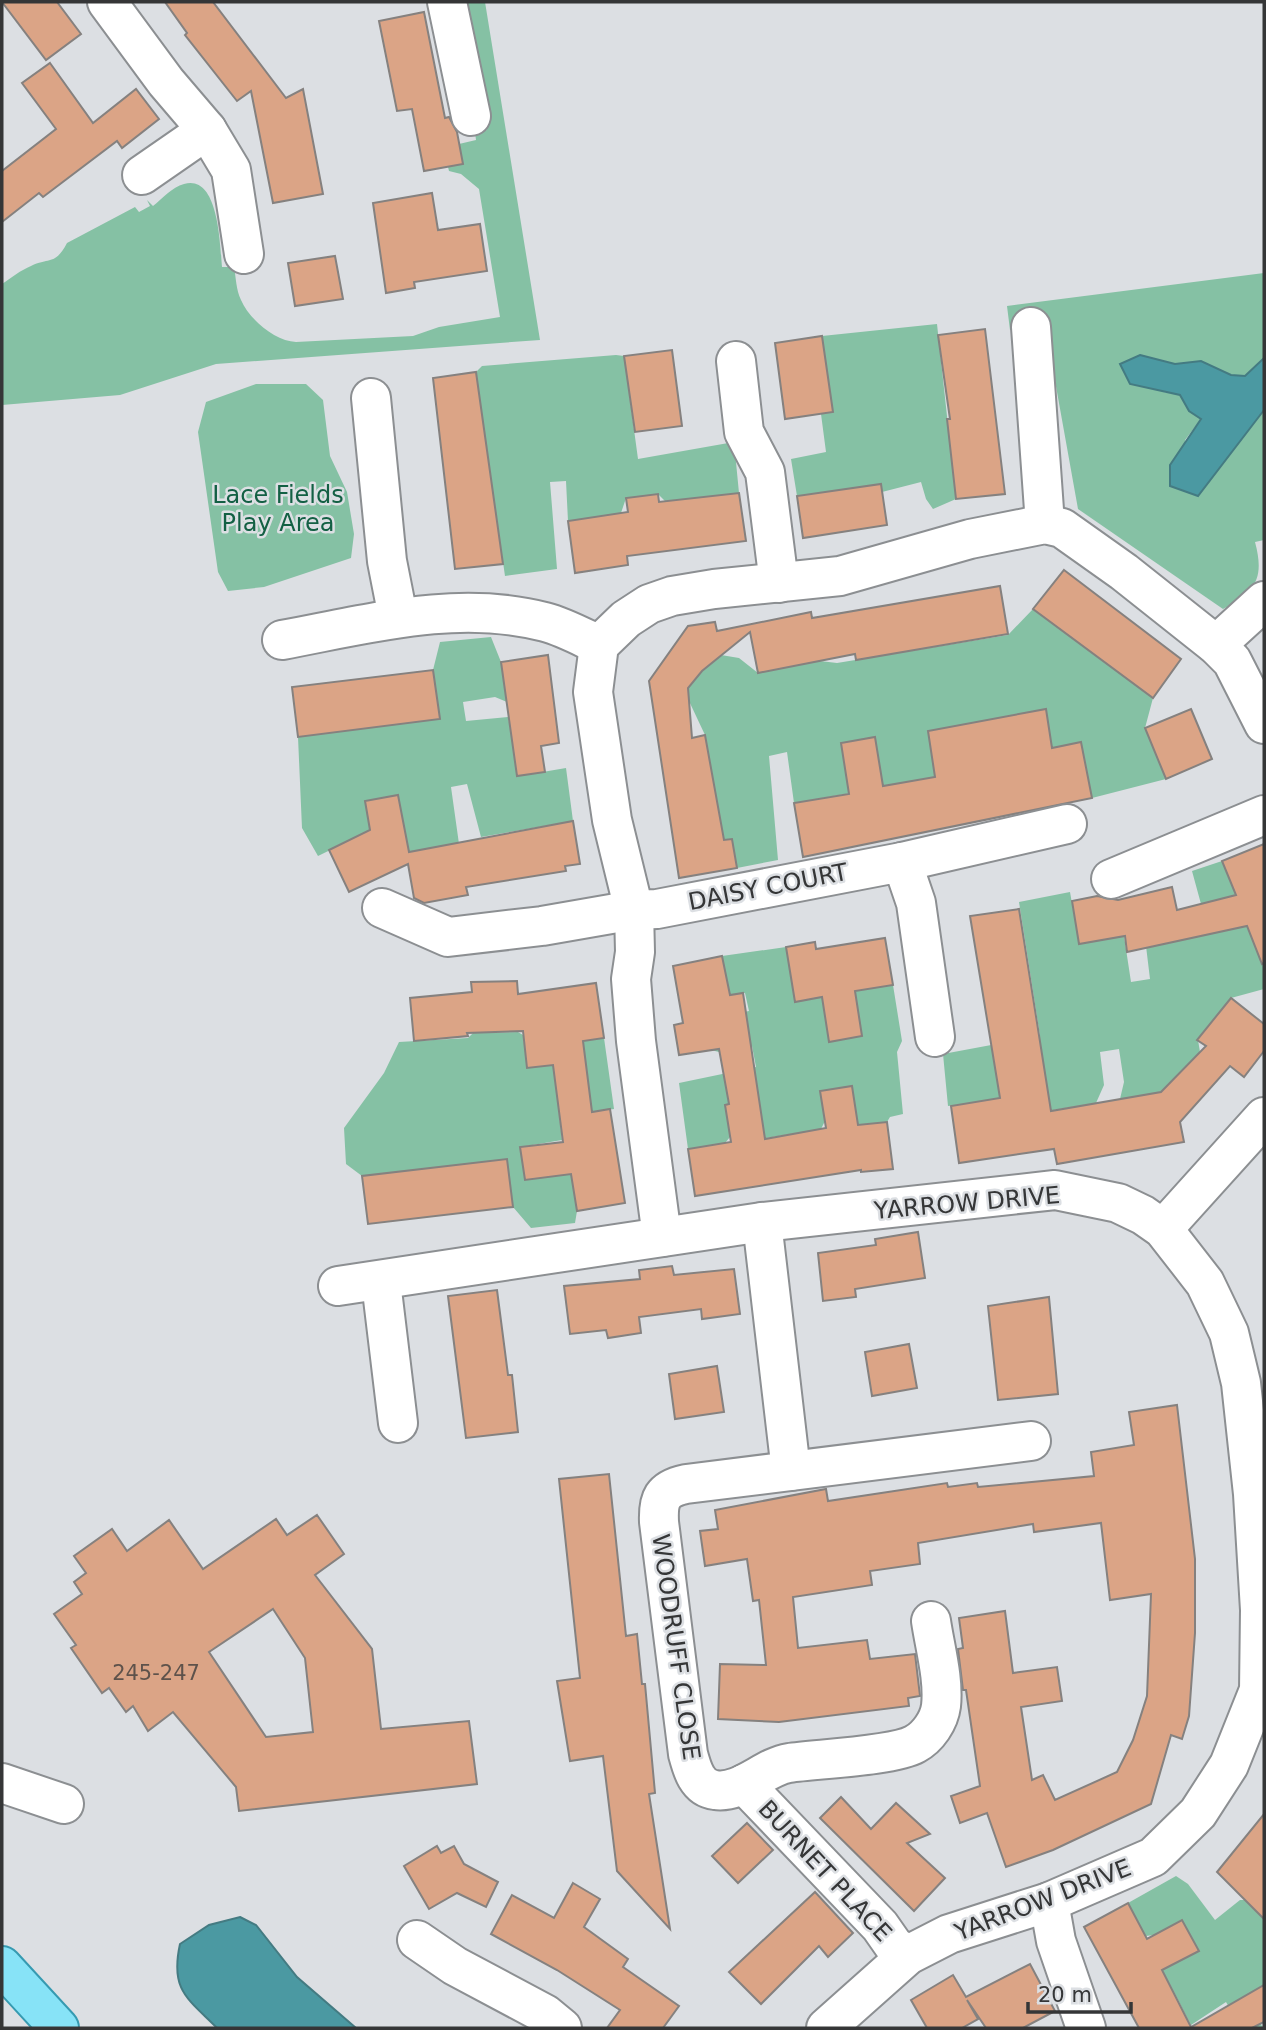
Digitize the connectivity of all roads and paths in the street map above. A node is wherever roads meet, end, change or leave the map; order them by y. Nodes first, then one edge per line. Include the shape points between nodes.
1 (107, 2) edge
2 (447, 2) edge
3 (471, 116) dead end
4 (207, 130) junction
5 (142, 175) dead end
6 (244, 254) dead end
7 (1031, 327) dead end
8 (736, 361) dead end
9 (366, 421) dead end
10 (1045, 524) junction
11 (779, 583) junction
12 (1264, 601) edge
13 (398, 617) junction
14 (282, 639) dead end
15 (599, 645) junction
16 (1216, 645) junction
17 (1264, 724) edge
18 (1264, 815) edge
19 (1067, 824) dead end
20 (902, 862) junction
21 (1111, 879) dead end
22 (382, 908) dead end
23 (634, 910) junction
24 (935, 1037) dead end
25 (1264, 1117) edge
26 (762, 1222) junction
27 (1163, 1229) junction
28 (662, 1237) junction
29 (381, 1282) junction
30 (338, 1286) dead end
31 (1252, 1381) edge
32 (398, 1423) dead end
33 (1031, 1441) dead end
34 (791, 1471) junction
35 (932, 1621) dead end
36 (1262, 1691) edge
37 (2, 1783) edge
38 (744, 1784) junction
39 (64, 1804) dead end
40 (1049, 1902) junction
41 (417, 1940) dead end
42 (908, 1955) junction
43 (2, 1966) edge
44 (59, 2028) edge
45 (562, 2028) edge
46 (826, 2028) edge
47 (1086, 2028) edge

1 - 4 street
2 - 3 street
4 - 5 street
4 - 6 street via 231,170
7 - 10 street
8 - 11 street via 744,432 765,472
9 - 13 street
10 - 11 street via 970,539 872,569
10 - 16 street via 1062,528
11 - 15 street via 672,596 626,619
12 - 16 street
13 - 14 street
13 - 15 street via 488,611 545,622
15 - 23 street via 593,692 600,749
16 - 17 street via 1232,661
18 - 21 street
19 - 20 street, DAISY COURT
20 - 23 street, DAISY COURT
20 - 24 street via 916,903
22 - 23 street, DAISY COURT via 448,937
23 - 28 street via 631,979 636,1041
25 - 27 street
26 - 27 street, YARROW DRIVE via 1055,1190 1118,1203
26 - 28 street, YARROW DRIVE
26 - 34 street
27 - 31 street, YARROW DRIVE via 1205,1283
28 - 29 street, YARROW DRIVE
29 - 30 street, YARROW DRIVE
29 - 32 street
31 - 36 street, YARROW DRIVE
33 - 34 street, WOODRUFF CLOSE
34 - 38 street, WOODRUFF CLOSE via 671,1487 659,1504 692,1770 701,1784 715,1790
35 - 38 street, WOODRUFF CLOSE via 941,1703 936,1723 923,1739 903,1749 785,1763
36 - 40 street, YARROW DRIVE via 1229,1765 1198,1814 1153,1857
37 - 39 street
38 - 42 street, BURNET PLACE via 894,1946
40 - 42 street, YARROW DRIVE via 949,1934
40 - 47 street via 1056,1941
41 - 45 street via 446,1979 545,2014
42 - 46 street, YARROW DRIVE
43 - 44 main road

